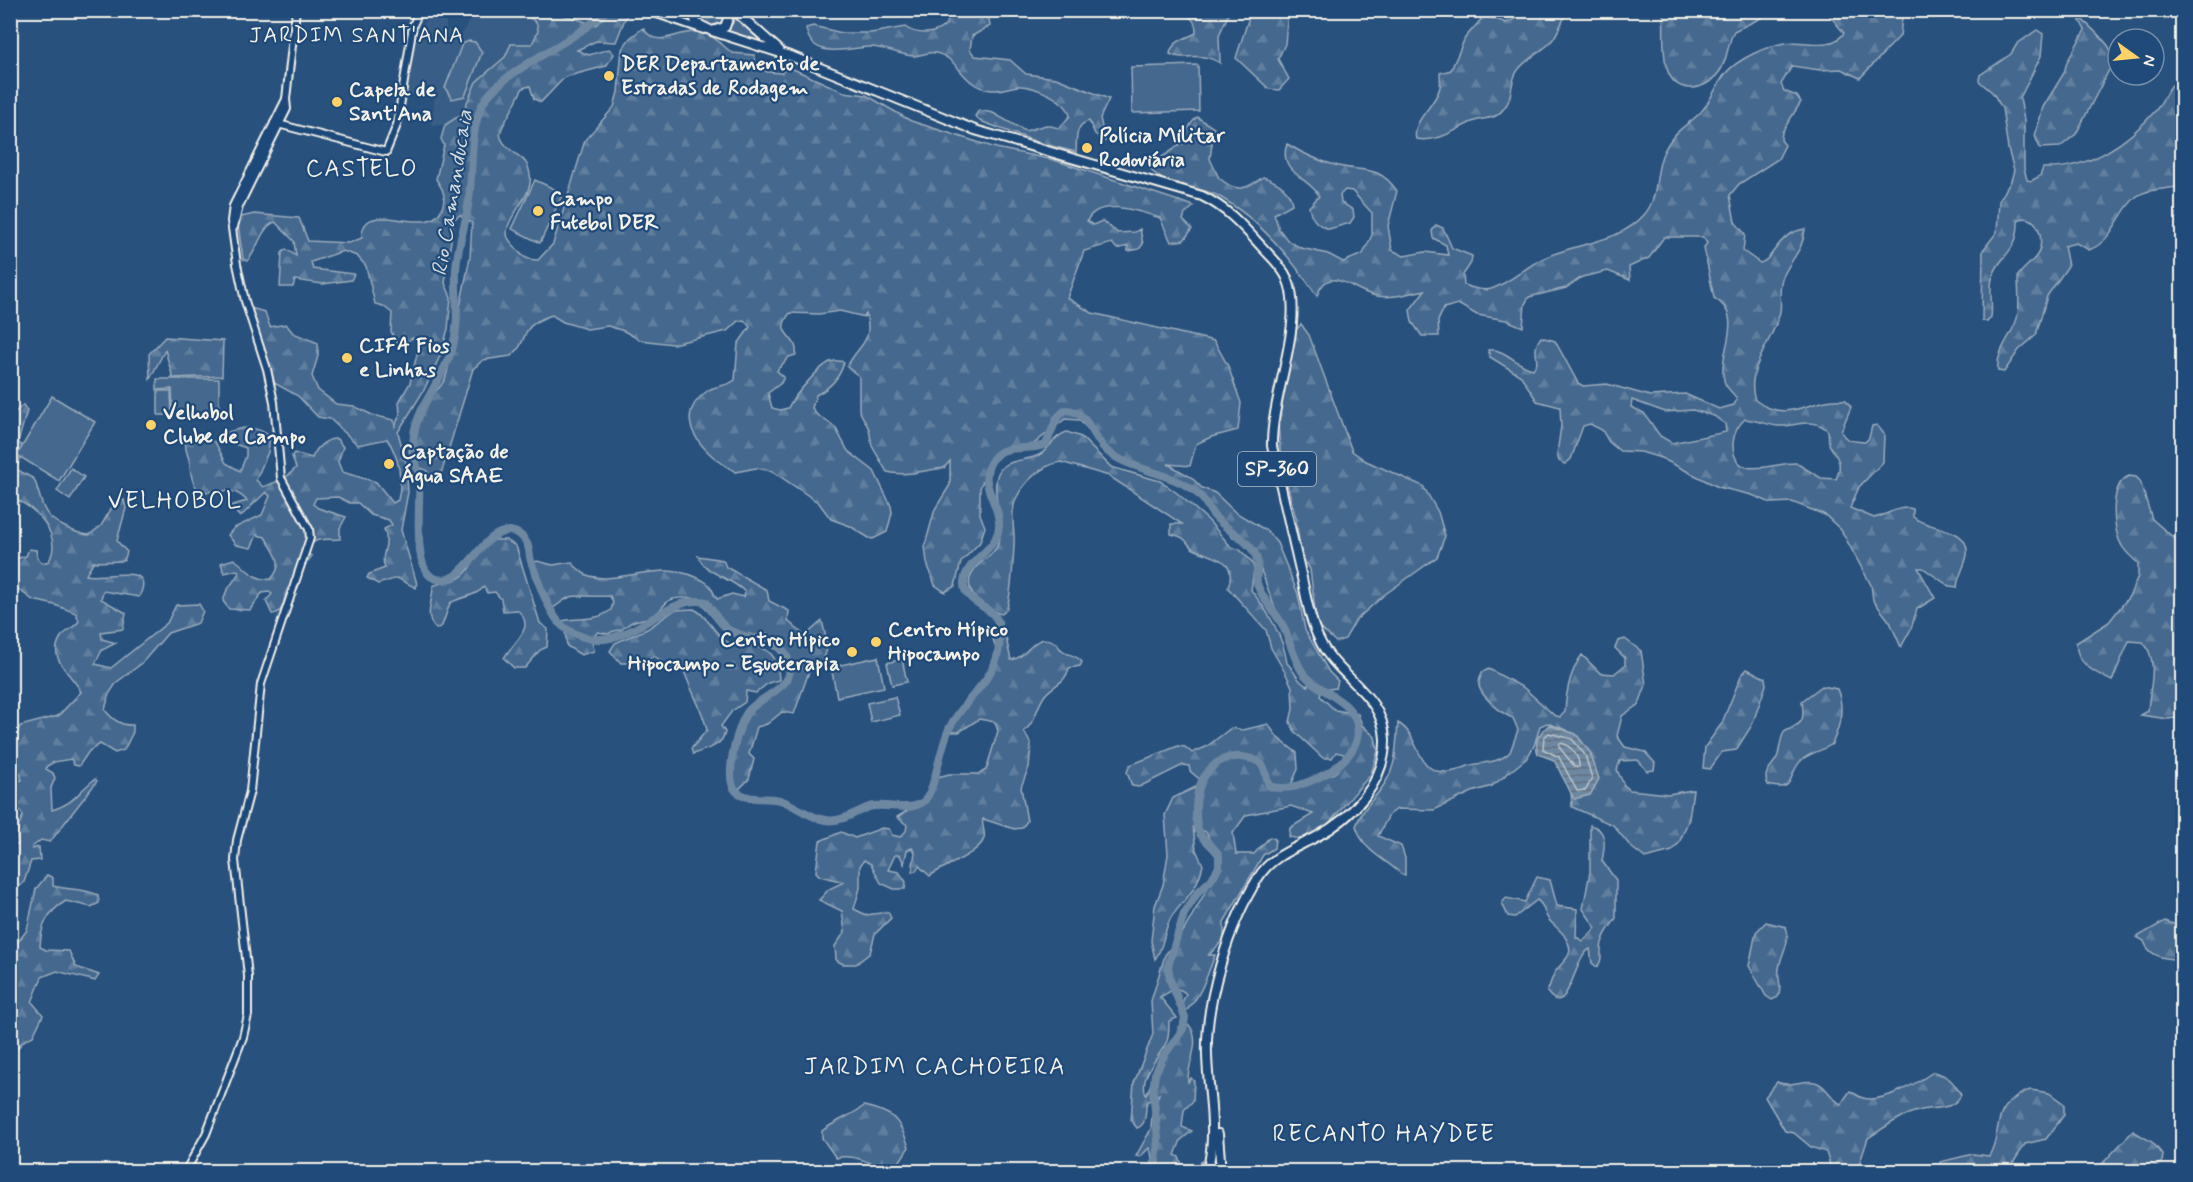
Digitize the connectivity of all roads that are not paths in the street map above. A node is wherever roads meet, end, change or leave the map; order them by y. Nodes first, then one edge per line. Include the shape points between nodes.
1 (296, 10) edge
2 (420, 10) edge
3 (645, 10) edge
4 (685, 10) edge
5 (693, 10) edge
6 (733, 10) edge
7 (661, 16) junction
8 (708, 31) junction
9 (786, 54) junction
10 (277, 124) junction
11 (1214, 1119) junction
12 (185, 1172) edge
13 (1207, 1172) edge
14 (1221, 1172) edge

1 - 10 street via 287,110
2 - 10 street via 413,25 400,104 386,152
3 - 7 street
4 - 7 street
5 - 8 main road via 696,23
6 - 8 main road, SP-360 via 724,27
6 - 9 main road, SP-360
7 - 8 street
8 - 9 main road, SP-360
9 - 11 main road, SP-360 via 975,130 1202,196 1228,210 1286,274 1293,314 1272,420 1272,446 1313,625 1329,656 1370,698 1380,714 1384,760 1377,780 1350,811 1333,826 1271,862 1249,895 1210,1003 1207,1056
10 - 12 street via 239,206 233,229 244,301 274,402 280,478 309,529 310,538 257,701 250,791 238,833 235,860 248,976 248,1015 206,1134
11 - 13 main road, SP-360 via 1214,1142
11 - 14 main road, SP-360

